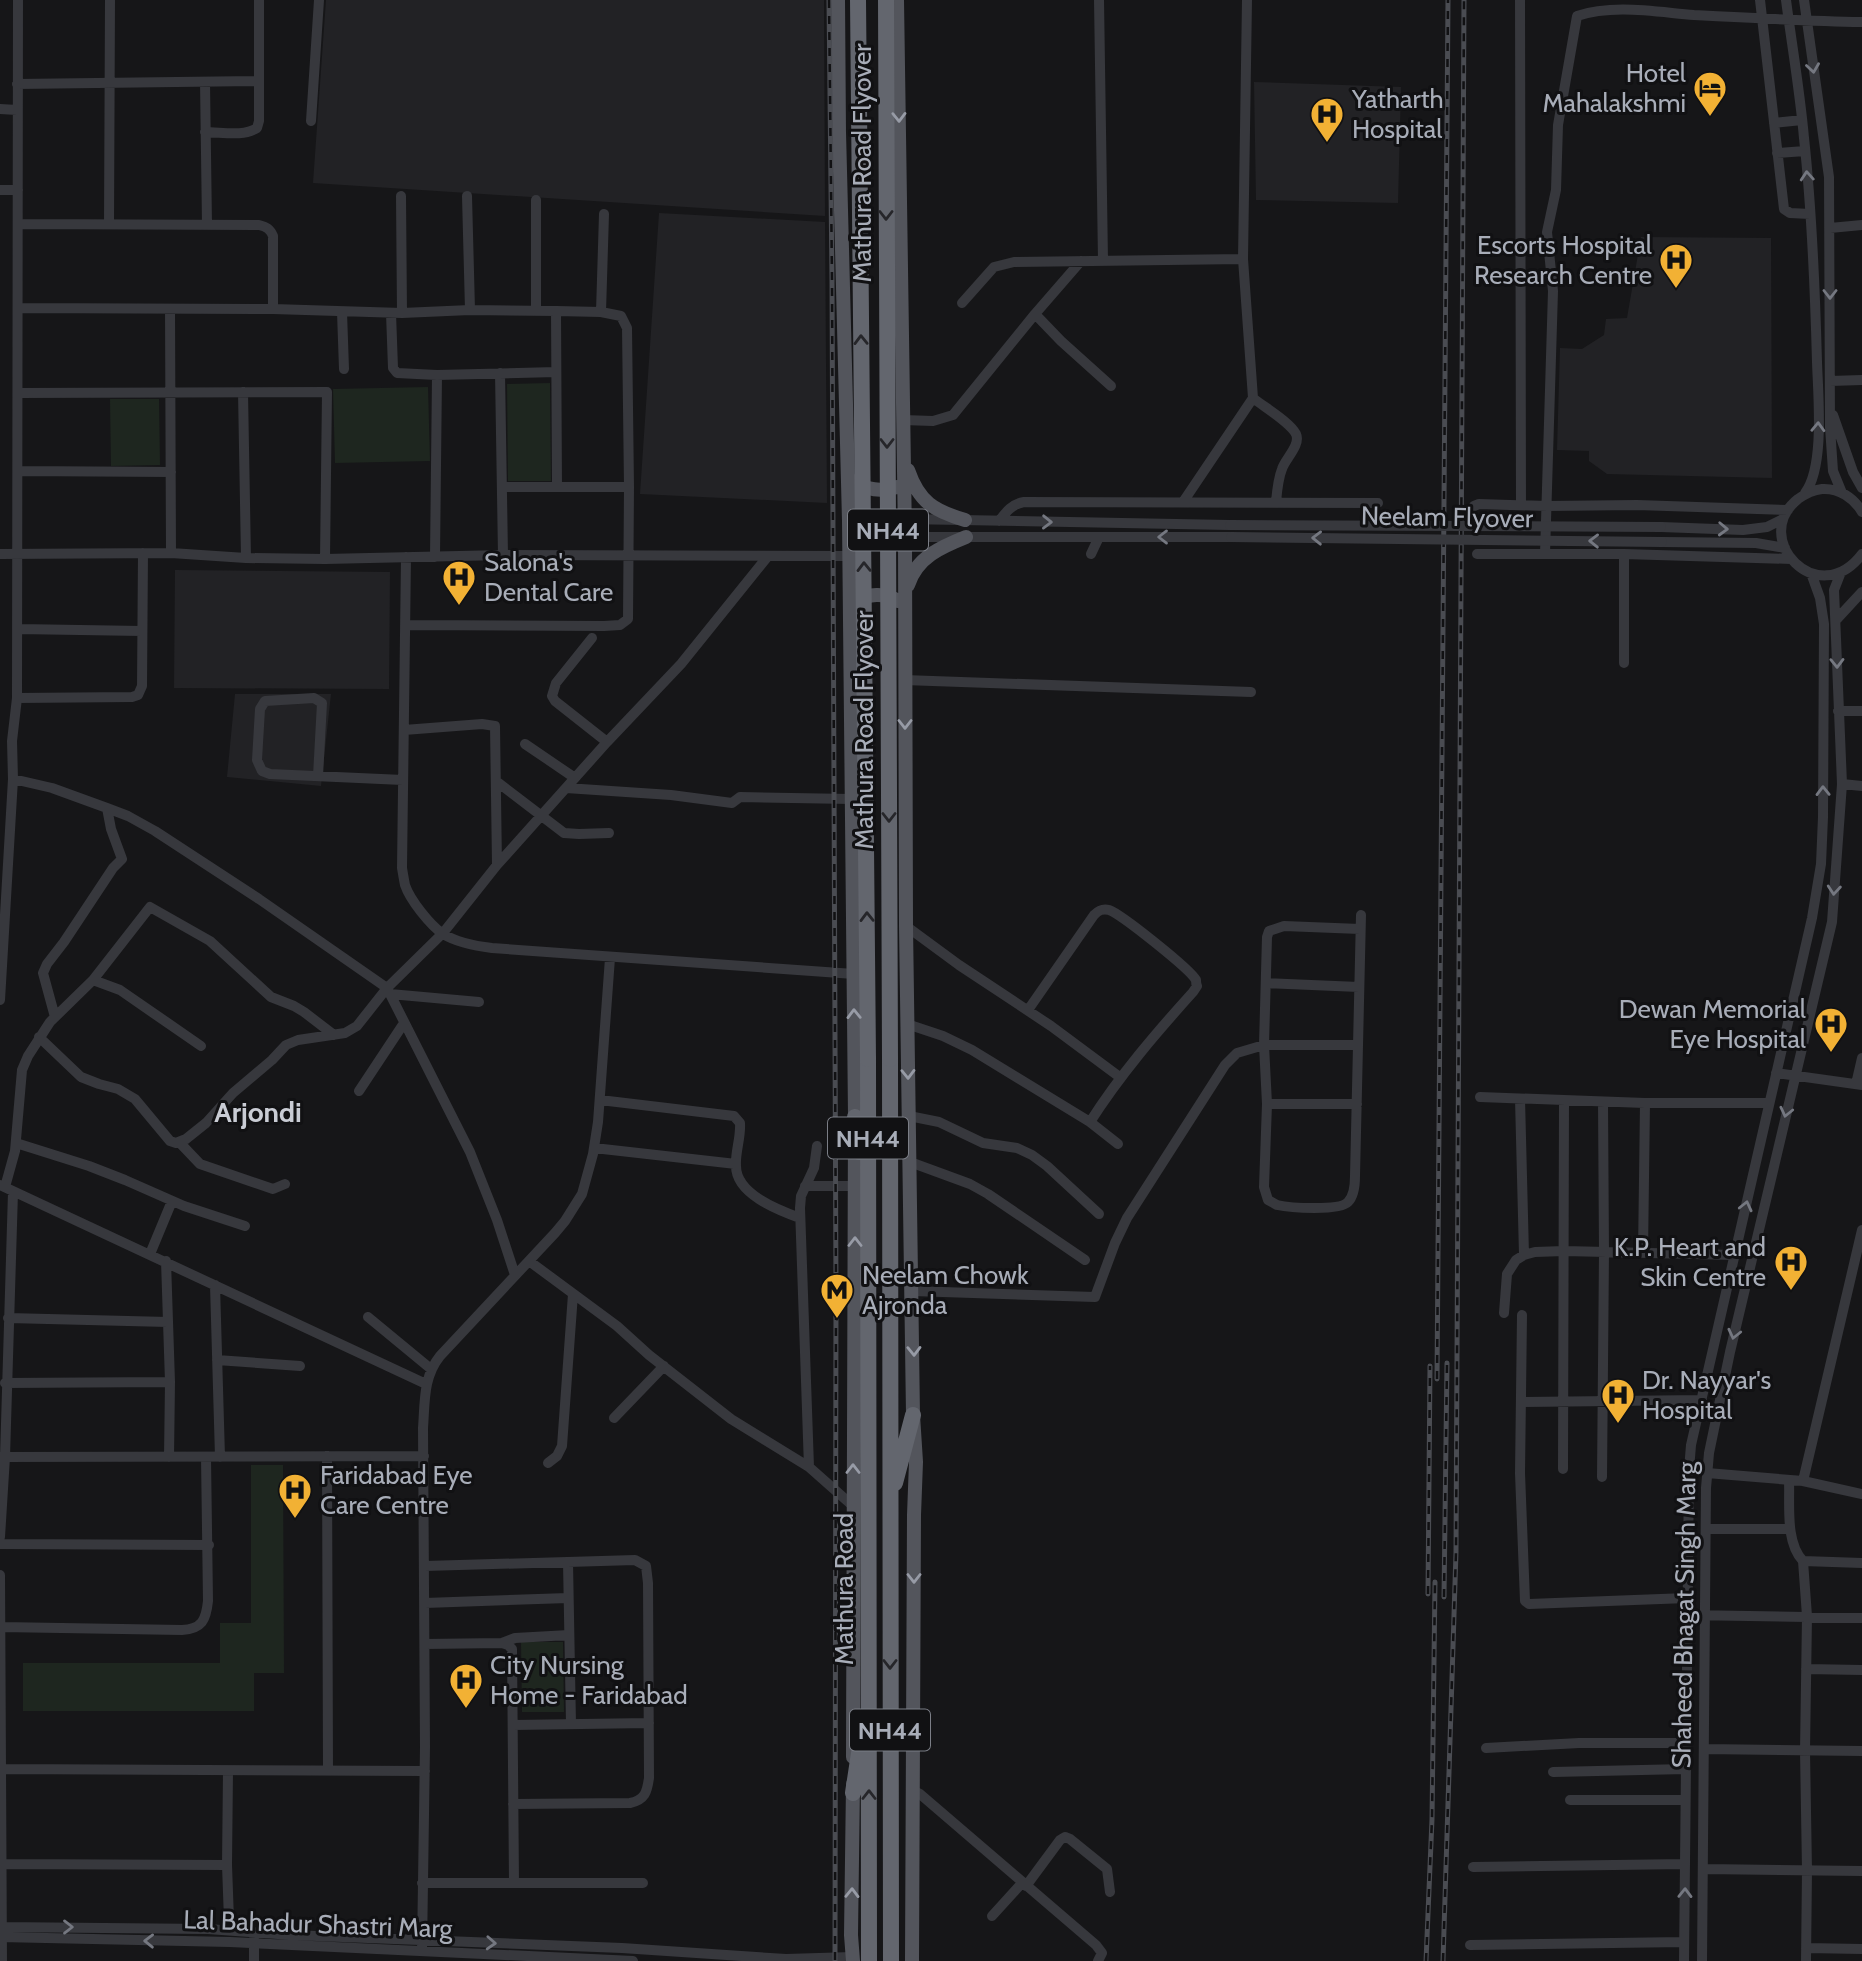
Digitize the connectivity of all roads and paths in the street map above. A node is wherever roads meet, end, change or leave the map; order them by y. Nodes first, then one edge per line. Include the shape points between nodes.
1 (18, 0) edge
2 (110, 0) edge
3 (259, 0) edge
4 (319, 0) edge
5 (838, 0) edge
6 (858, 0) edge
7 (886, 0) edge
8 (897, 0) edge
9 (1099, 0) edge
10 (1247, 0) edge
11 (1520, 0) edge
12 (1760, 0) edge
13 (1786, 0) edge
14 (1804, 0) edge
15 (1641, 6) edge
16 (1762, 19) junction
17 (1789, 21) junction
18 (1807, 21) junction
19 (1862, 22) edge
20 (259, 81) junction
21 (205, 82) junction
22 (110, 83) junction
23 (17, 84) junction
24 (0, 109) edge
25 (17, 110) junction
26 (1802, 120) junction
27 (311, 121) dead end
28 (1774, 123) junction
29 (205, 132) junction
30 (1805, 151) junction
31 (1777, 153) junction
32 (0, 190) edge
33 (18, 190) junction
34 (401, 195) dead end
35 (467, 196) dead end
36 (536, 200) dead end
37 (1829, 202) junction
38 (1810, 209) junction
39 (604, 214) dead end
40 (109, 224) junction
41 (18, 225) junction
42 (207, 225) junction
43 (1862, 225) edge
44 (1830, 228) junction
45 (1243, 259) junction
46 (1081, 261) junction
47 (1103, 261) junction
48 (962, 303) dead end
49 (18, 308) junction
50 (170, 309) junction
51 (273, 309) junction
52 (470, 310) junction
53 (536, 310) junction
54 (556, 311) junction
55 (342, 312) junction
56 (601, 312) junction
57 (396, 313) junction
58 (1035, 314) junction
59 (344, 369) dead end
60 (556, 372) junction
61 (500, 373) junction
62 (437, 375) junction
63 (1862, 380) edge
64 (1830, 381) junction
65 (1111, 386) dead end
66 (243, 392) junction
67 (18, 393) junction
68 (170, 393) junction
69 (1253, 398) junction
70 (1830, 402) junction
71 (903, 420) junction
72 (904, 458) junction
73 (19, 471) junction
74 (171, 472) junction
75 (848, 478) junction
76 (904, 478) junction
77 (502, 487) junction
78 (557, 487) junction
79 (629, 487) junction
80 (1862, 488) edge
81 (1805, 493) junction
82 (1842, 493) junction
83 (1183, 502) junction
84 (1276, 502) junction
85 (1378, 503) dead end
86 (1521, 504) junction
87 (1474, 506) dead end
88 (1547, 506) junction
89 (1861, 508) edge
90 (1785, 515) junction
91 (905, 519) junction
92 (965, 520) junction
93 (999, 521) junction
94 (849, 528) junction
95 (905, 537) junction
96 (966, 537) junction
97 (1099, 537) junction
98 (1784, 548) junction
99 (143, 553) junction
100 (171, 553) junction
101 (0, 554) edge
102 (18, 554) junction
103 (1091, 554) dead end
104 (1477, 554) dead end
105 (1545, 554) junction
106 (1623, 554) junction
107 (1862, 554) edge
108 (503, 555) junction
109 (629, 555) junction
110 (768, 556) junction
111 (848, 556) junction
112 (406, 557) junction
113 (435, 557) junction
114 (246, 558) junction
115 (325, 559) junction
116 (1791, 559) junction
117 (1841, 572) junction
118 (1811, 573) junction
119 (1862, 592) edge
120 (905, 602) junction
121 (850, 608) junction
122 (1836, 620) junction
123 (405, 625) junction
124 (18, 629) junction
125 (142, 631) junction
126 (592, 638) dead end
127 (1624, 663) dead end
128 (904, 680) junction
129 (1251, 692) dead end
130 (18, 698) junction
131 (1838, 711) junction
132 (1862, 711) edge
133 (404, 730) junction
134 (607, 742) junction
135 (526, 744) dead end
136 (318, 776) junction
137 (575, 778) junction
138 (13, 779) junction
139 (403, 780) junction
140 (496, 781) junction
141 (1842, 784) junction
142 (1862, 786) edge
143 (566, 788) junction
144 (851, 799) junction
145 (107, 808) junction
146 (542, 817) junction
147 (609, 833) dead end
148 (497, 866) junction
149 (1361, 915) dead end
150 (906, 926) junction
151 (1360, 929) junction
152 (443, 933) junction
153 (610, 958) junction
154 (854, 974) junction
155 (93, 980) junction
156 (1266, 983) junction
157 (1359, 987) junction
158 (388, 991) junction
159 (0, 1000) edge
160 (479, 1002) dead end
161 (1028, 1010) junction
162 (55, 1017) junction
163 (404, 1023) junction
164 (907, 1024) junction
165 (334, 1035) junction
166 (39, 1037) junction
167 (1264, 1045) junction
168 (1358, 1045) junction
169 (201, 1046) dead end
170 (1862, 1058) edge
171 (1776, 1073) junction
172 (1795, 1076) junction
173 (1121, 1078) junction
174 (1859, 1085) edge
175 (359, 1091) dead end
176 (1480, 1097) dead end
177 (1520, 1099) junction
178 (600, 1100) junction
179 (1564, 1101) junction
180 (1602, 1102) junction
181 (1645, 1103) junction
182 (1769, 1103) junction
183 (1267, 1104) junction
184 (1357, 1104) junction
185 (909, 1116) junction
186 (855, 1117) junction
187 (1090, 1122) junction
188 (16, 1143) junction
189 (180, 1143) junction
190 (1118, 1144) dead end
191 (817, 1146) dead end
192 (594, 1148) junction
193 (910, 1161) junction
194 (736, 1164) junction
195 (285, 1184) dead end
196 (805, 1186) junction
197 (855, 1186) junction
198 (6, 1188) edge
199 (172, 1201) junction
200 (1099, 1214) dead end
201 (868, 1216) junction
202 (800, 1218) junction
203 (245, 1226) dead end
204 (1862, 1230) edge
205 (1564, 1251) junction
206 (1604, 1252) junction
207 (150, 1254) junction
208 (1643, 1254) junction
209 (1524, 1255) junction
210 (1735, 1255) junction
211 (1085, 1260) dead end
212 (166, 1261) junction
213 (529, 1261) junction
214 (515, 1275) junction
215 (215, 1285) junction
216 (912, 1291) junction
217 (573, 1294) junction
218 (1504, 1313) dead end
219 (1522, 1315) dead end
220 (368, 1317) dead end
221 (8, 1318) junction
222 (168, 1322) junction
223 (217, 1360) junction
224 (300, 1366) dead end
225 (664, 1366) junction
226 (431, 1369) junction
227 (170, 1382) junction
228 (5, 1384) junction
229 (426, 1384) junction
230 (1702, 1400) junction
231 (1563, 1401) junction
232 (1522, 1402) junction
233 (1602, 1402) junction
234 (913, 1415) junction
235 (614, 1418) dead end
236 (327, 1456) junction
237 (424, 1456) junction
238 (2, 1457) edge
239 (169, 1457) junction
240 (206, 1457) junction
241 (220, 1457) junction
242 (890, 1460) joint
243 (548, 1463) dead end
244 (808, 1467) junction
245 (1563, 1469) dead end
246 (1707, 1473) junction
247 (1602, 1476) dead end
248 (1789, 1480) junction
249 (1803, 1481) junction
250 (1862, 1494) edge
251 (890, 1498) junction
252 (853, 1506) junction
253 (1707, 1529) junction
254 (1784, 1529) dead end
255 (0, 1536) edge
256 (0, 1544) edge
257 (209, 1545) junction
258 (1803, 1561) junction
259 (568, 1562) junction
260 (1862, 1563) edge
261 (425, 1566) junction
262 (0, 1575) edge
263 (568, 1598) junction
264 (1687, 1598) junction
265 (425, 1603) junction
266 (1687, 1615) junction
267 (1706, 1615) junction
268 (1807, 1616) junction
269 (1862, 1618) edge
270 (1, 1627) edge
271 (569, 1635) junction
272 (502, 1643) junction
273 (425, 1644) junction
274 (1806, 1669) junction
275 (1862, 1670) edge
276 (869, 1689) junction
277 (649, 1723) junction
278 (572, 1724) junction
279 (513, 1726) junction
280 (1685, 1743) junction
281 (1486, 1748) dead end
282 (1704, 1749) junction
283 (1805, 1751) junction
284 (1862, 1751) edge
285 (1, 1769) edge
286 (1686, 1769) junction
287 (328, 1770) junction
288 (228, 1771) junction
289 (425, 1771) junction
290 (1553, 1772) dead end
291 (912, 1790) junction
292 (853, 1793) junction
293 (1570, 1800) dead end
294 (1685, 1800) junction
295 (513, 1804) junction
296 (1, 1864) edge
297 (1685, 1864) junction
298 (227, 1865) junction
299 (1473, 1867) dead end
300 (1704, 1869) junction
301 (1807, 1870) junction
302 (1862, 1871) edge
303 (422, 1883) junction
304 (514, 1883) junction
305 (643, 1883) dead end
306 (1024, 1884) junction
307 (1110, 1892) dead end
308 (992, 1916) dead end
309 (229, 1920) dead end
310 (1, 1932) edge
311 (254, 1938) junction
312 (1684, 1942) junction
313 (422, 1945) junction
314 (1470, 1945) dead end
315 (1806, 1948) junction
316 (1862, 1950) edge
317 (651, 1956) edge
318 (853, 1959) edge
319 (2, 1961) edge
320 (254, 1961) edge
321 (633, 1961) edge
322 (869, 1961) edge
323 (891, 1961) edge
324 (912, 1961) edge
325 (1098, 1961) edge
326 (1684, 1961) edge
327 (1702, 1961) edge
328 (1806, 1961) edge

1 - 23 street
2 - 22 street
3 - 20 street
4 - 27 street
5 - 75 main road
201 -> 6 highway, Mathura Road Flyover / NH44, bridge
7 -> 242 highway, Mathura Road Flyover / NH44, bridge
8 -> 71 main road
9 - 47 street
10 - 45 street
11 - 86 street
12 - 16 street
13 - 17 street
14 - 18 street
15 - 16 street
15 - 88 street via 1577,16 1558,125 1556,190 1547,232 1553,290
16 - 17 street
16 - 28 street
17 - 18 street
17 - 26 street
18 - 19 street
18 -> 37 street
20 - 21 street
20 - 29 street via 257,128 244,133
21 - 22 street
21 - 29 street
22 - 23 street
22 - 40 street
23 - 25 street
24 - 25 street
25 - 33 street
26 - 28 street
26 - 30 street
28 - 31 street
29 - 42 street
30 - 31 street
38 -> 30 street
31 - 38 street via 1784,209 1790,213
32 - 33 street
33 - 41 street
34 - 57 street
35 - 52 street
36 - 53 street
37 - 38 street
37 - 44 street
81 -> 38 street via 1814,472 1819,428
39 - 56 street
40 - 41 street
40 - 42 street
41 - 49 street
42 - 51 street via 259,225 271,230
43 - 44 street
44 -> 64 street
45 - 47 street
45 - 69 street
46 - 47 street
46 - 48 street via 1000,264
46 - 58 street
49 - 50 street
49 - 67 street
50 - 51 street
50 - 68 street
51 - 55 street
52 - 53 street
52 - 57 street
53 - 54 street
54 - 56 street
54 - 60 street
55 - 57 street
55 - 59 street
56 - 79 street via 621,316 626,328
57 - 62 street via 393,368 401,374
58 - 65 street
58 - 71 street via 953,415 933,421
60 - 61 street
60 - 78 street
61 - 62 street
61 - 77 street
62 - 113 street
63 - 64 street
64 - 70 street
66 - 68 street
66 - 114 street
66 - 115 street via 327,392
67 - 68 street
67 - 73 street
68 - 74 street
69 - 83 street
69 - 84 street via 1296,435 1281,470
70 - 80 street
70 - 82 street via 1833,471
71 - 72 main road
72 - 76 main road
72 - 92 main road via 912,483 926,502 943,514
73 - 74 street
73 - 102 street
74 - 100 street
75 - 76 main road via 882,491 896,487
75 - 94 main road
76 - 91 main road
77 - 78 street
77 - 108 street
78 - 79 street
79 - 109 street
81 - 82 street via 1824,489
81 - 90 street
82 - 89 street
83 - 84 street
83 - 93 street via 1024,502 1011,507
84 - 85 street
86 - 87 street
86 - 88 street
88 - 90 street via 1637,505
88 - 105 street
93 -> 90 street, Neelam Flyover, bridge via 1743,530 1767,527
90 - 98 street
91 - 92 street, Neelam Flyover
91 - 94 street, Neelam Flyover
91 - 95 main road
92 - 93 street, Neelam Flyover
94 - 95 street, Neelam Flyover
94 - 111 main road
95 - 96 street, Neelam Flyover
95 - 120 main road
96 - 97 street, Neelam Flyover
96 - 120 main road via 923,559 911,576
98 -> 97 street, Neelam Flyover, bridge via 1756,543
97 - 103 street
98 - 116 street
99 - 100 street
99 - 102 street
99 - 125 street
100 - 114 street
101 - 102 street
102 - 124 street
104 - 105 street
105 - 106 street
106 - 116 street
106 - 127 street
107 - 117 street
108 - 109 street
108 - 113 street
109 - 110 street
109 - 123 street via 630,614 620,625
110 - 111 street
110 - 134 street via 681,664
111 - 121 main road
112 - 113 street
112 - 115 street
112 - 123 street
114 - 115 street
116 - 118 street
117 - 118 street
117 - 122 street, Shaheed Bhagat Singh Marg via 1834,590
171 -> 118 street, Shaheed Bhagat Singh Marg via 1821,864 1824,624
119 - 122 street
120 - 121 main road via 878,595 856,600
120 - 128 main road
121 - 144 main road
122 -> 131 street, Shaheed Bhagat Singh Marg
123 - 133 street
124 - 125 street
124 - 130 street
125 - 130 street via 138,695
126 - 134 street via 555,683 552,696
128 - 129 street
128 -> 150 main road
130 - 138 street
131 - 132 street
131 - 141 street, Shaheed Bhagat Singh Marg
133 - 139 street
133 - 140 street via 495,726
134 - 137 street
135 - 137 street
136 - 136 street via 262,771 257,760 260,709 265,701 314,698 322,703
136 - 139 street
137 - 143 street
138 - 145 street
138 - 159 street
139 - 152 street via 406,887
140 - 146 street
140 - 148 street
141 - 142 street
141 -> 172 street, Shaheed Bhagat Singh Marg via 1832,922
143 - 144 street via 732,803 740,797
143 - 146 street
144 - 154 main road
145 - 158 street via 164,836
145 - 162 street via 122,859 43,972
146 - 147 street via 564,833
146 - 148 street
148 - 152 street
149 - 151 street
150 - 161 street
150 - 164 main road
151 - 156 street via 1284,926 1269,931
151 - 157 street
152 - 153 street via 492,948
152 - 158 street
153 - 154 street
153 - 178 street
186 -> 154 main road
155 - 162 street
155 - 165 street via 150,908 210,941 271,997 304,1012
155 - 169 street via 120,990
156 - 157 street
156 - 167 street
157 - 168 street
158 - 160 street
158 - 163 street
158 - 165 street via 353,1029
161 - 173 street
161 - 173 street via 1094,915 1109,910 1130,924 1185,968 1197,986
162 - 166 street
163 - 175 street
163 - 214 street via 470,1152
164 -> 185 main road
164 - 187 street via 972,1049
165 - 189 street via 286,1045
166 - 188 street via 22,1070
166 - 189 street via 81,1077 135,1099 170,1141
167 - 168 street
167 - 183 street
167 - 216 street via 1237,1054 1225,1065 1127,1218 1095,1297
168 - 184 street
170 - 174 street
171 - 172 street
171 - 182 street, Shaheed Bhagat Singh Marg
172 - 174 street
172 -> 246 street, Shaheed Bhagat Singh Marg
173 - 187 street
176 - 177 street
177 - 179 street
177 - 209 street
178 - 192 street
178 - 194 street via 734,1116 741,1129
179 - 180 street
179 - 205 street
180 - 181 street
180 - 206 street
181 - 182 street
181 - 208 street
210 -> 182 street, Shaheed Bhagat Singh Marg
183 - 184 street
183 - 184 street via 1264,1187 1268,1200 1287,1206 1337,1208 1346,1205 1354,1187
185 - 193 main road
185 - 200 street via 1032,1155
186 - 197 main road
186 - 201 highway
187 - 190 street
188 - 198 street
188 - 199 street via 89,1166
189 - 195 street via 200,1164 273,1189
191 - 196 street
192 - 194 street
192 - 213 street via 582,1194
193 - 211 street via 989,1194
193 - 216 main road
194 - 202 street via 736,1175 746,1188 774,1209
196 - 197 street
196 - 202 street
252 -> 197 main road
198 - 207 street
198 - 221 street
199 - 203 street
199 - 207 street
201 - 276 highway, Mathura Road / NH44
202 - 244 street
204 - 249 street
205 - 206 street
205 - 209 street
205 - 231 street
206 - 208 street
206 - 233 street
207 - 212 street
208 - 210 street
209 - 218 street via 1507,1274
210 - 230 street, Shaheed Bhagat Singh Marg
212 - 215 street
212 - 222 street
213 - 214 street
213 - 217 street
214 - 226 street
215 - 223 street
215 - 229 street
216 -> 234 main road
217 - 225 street
217 - 243 street via 562,1446
219 - 232 street
220 - 226 street
221 - 222 street
221 - 228 street
222 - 227 street
223 - 224 street
223 - 241 street
225 - 235 street
225 - 244 street via 741,1426
226 - 229 street
227 - 228 street
227 - 239 street
228 - 238 street
229 - 237 street
230 - 233 street
230 - 264 street, Shaheed Bhagat Singh Marg via 1689,1470
231 - 232 street
231 - 233 street
231 - 245 street
232 - 264 street via 1526,1603
233 - 247 street
234 - 251 highway
234 -> 291 main road
236 - 237 street
236 - 241 street
236 - 287 street
237 - 261 street
238 - 239 street
238 - 255 street
239 - 240 street
240 - 241 street
240 - 257 street
242 - 251 highway, Mathura Road / NH44
244 - 252 street
246 - 248 street
246 - 253 street, Shaheed Bhagat Singh Marg
248 - 249 street
248 - 258 street via 1792,1536
249 - 250 street
251 -> 323 highway, Mathura Road / NH44
252 - 292 main road
253 - 254 street
253 - 267 street, Shaheed Bhagat Singh Marg
256 - 257 street
257 - 270 street via 206,1615 193,1629
258 - 260 street
258 - 268 street
259 - 261 street
259 - 263 street
259 - 277 street via 635,1560 646,1566
261 - 265 street
262 - 270 street
263 - 265 street
263 - 271 street
264 - 266 street, Shaheed Bhagat Singh Marg
265 - 273 street
266 - 267 street
266 - 280 street, Shaheed Bhagat Singh Marg
267 - 268 street
267 - 282 street, Shaheed Bhagat Singh Marg
268 - 269 street
268 - 274 street
270 - 285 street
271 - 272 street
271 - 278 street
272 - 273 street
272 - 279 street via 513,1653
273 - 289 street
274 - 275 street
274 - 283 street
276 - 292 highway
322 -> 276 highway, Mathura Road / NH44
277 - 278 street
277 - 295 street via 647,1790 638,1802
278 - 279 street
279 - 295 street
280 - 281 street
280 - 286 street, Shaheed Bhagat Singh Marg
282 - 283 street
282 - 300 street, Shaheed Bhagat Singh Marg
283 - 284 street
283 - 301 street
285 - 288 street
285 - 296 street
286 - 290 street
286 - 294 street, Shaheed Bhagat Singh Marg
287 - 288 street
287 - 289 street
288 - 298 street
289 - 303 street
291 - 306 street
291 - 324 main road
318 -> 292 main road
293 - 294 street
294 - 297 street, Shaheed Bhagat Singh Marg
295 - 304 street
296 - 298 street
296 - 310 street
297 - 299 street
312 -> 297 street, Shaheed Bhagat Singh Marg
298 - 309 street
300 - 301 street
300 - 327 street, Shaheed Bhagat Singh Marg
301 - 302 street
301 - 315 street
303 - 304 street
303 - 313 street
304 - 305 street
306 - 307 street via 1065,1837 1107,1869
306 - 308 street
306 - 325 street via 1096,1945 1102,1953
310 - 311 street via 195,1929
310 - 319 street
311 - 313 street
311 - 320 street
312 - 314 street
312 - 326 street, Shaheed Bhagat Singh Marg
313 -> 317 street
313 - 321 street, Lal Bahadur Shastri Marg
315 - 316 street
315 - 328 street
317 - 318 street

